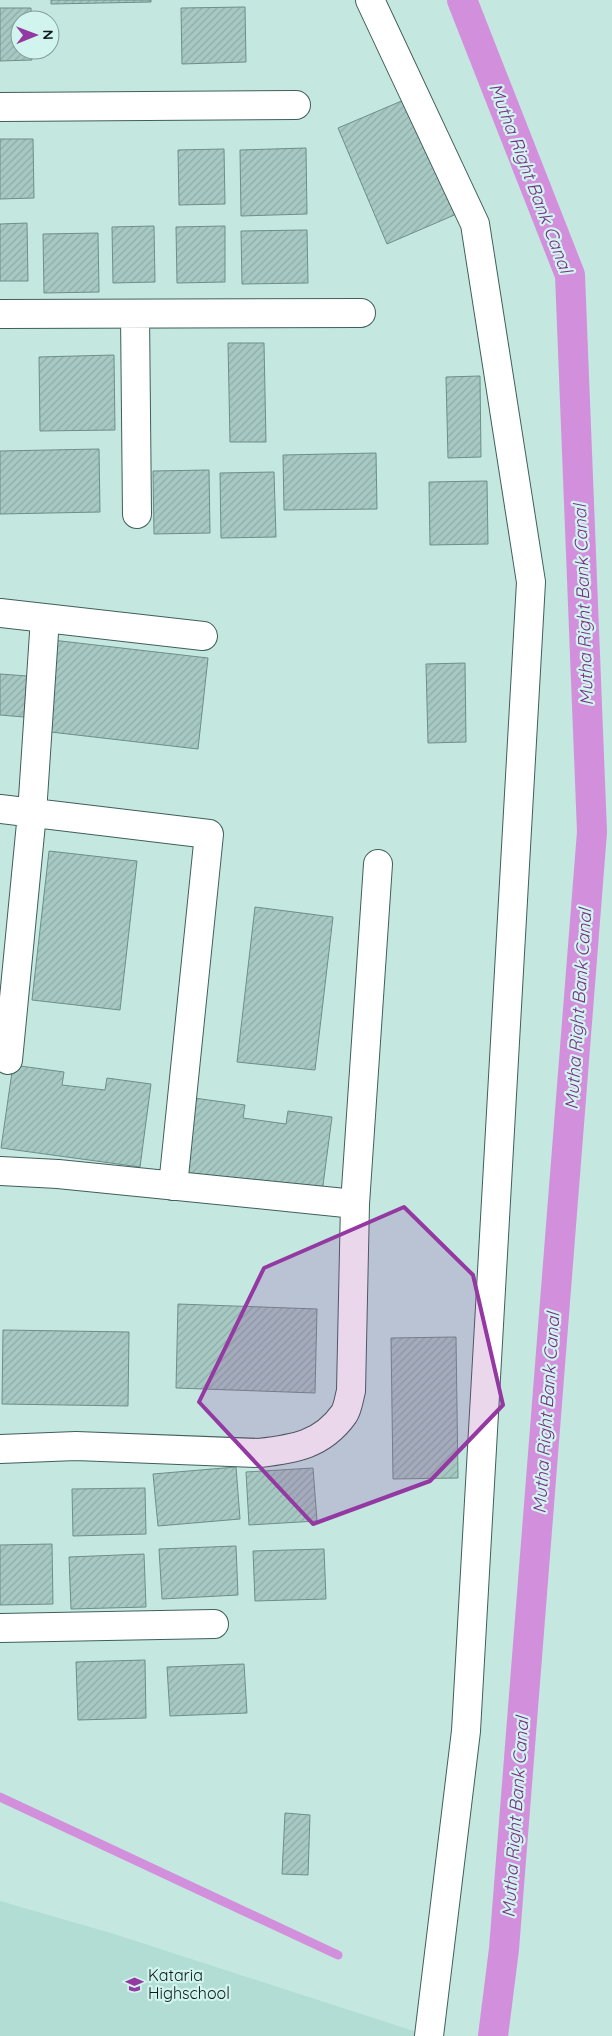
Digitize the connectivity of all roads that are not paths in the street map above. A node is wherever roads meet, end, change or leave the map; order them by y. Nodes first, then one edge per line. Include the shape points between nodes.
1 (370, 0) edge
2 (296, 105) dead end
3 (0, 107) edge
4 (362, 313) dead end
5 (0, 314) edge
6 (135, 314) junction
7 (137, 514) dead end
8 (0, 613) edge
9 (45, 618) junction
10 (203, 636) dead end
11 (0, 809) edge
12 (32, 813) junction
13 (378, 864) dead end
14 (8, 1060) dead end
15 (0, 1171) edge
16 (173, 1186) junction
17 (355, 1204) junction
18 (0, 1448) edge
19 (214, 1624) dead end
20 (0, 1628) edge
21 (429, 2036) edge

1 - 21 street via 475,224 531,582 466,1731
2 - 3 street
4 - 6 street
5 - 6 street
6 - 7 street
8 - 9 street
9 - 10 street
9 - 12 street
11 - 12 street
12 - 14 street
12 - 16 street via 209,834
13 - 17 street
15 - 16 street
16 - 17 street
17 - 18 street via 352,1391 345,1413 326,1433 305,1445 259,1453 76,1446
19 - 20 street

